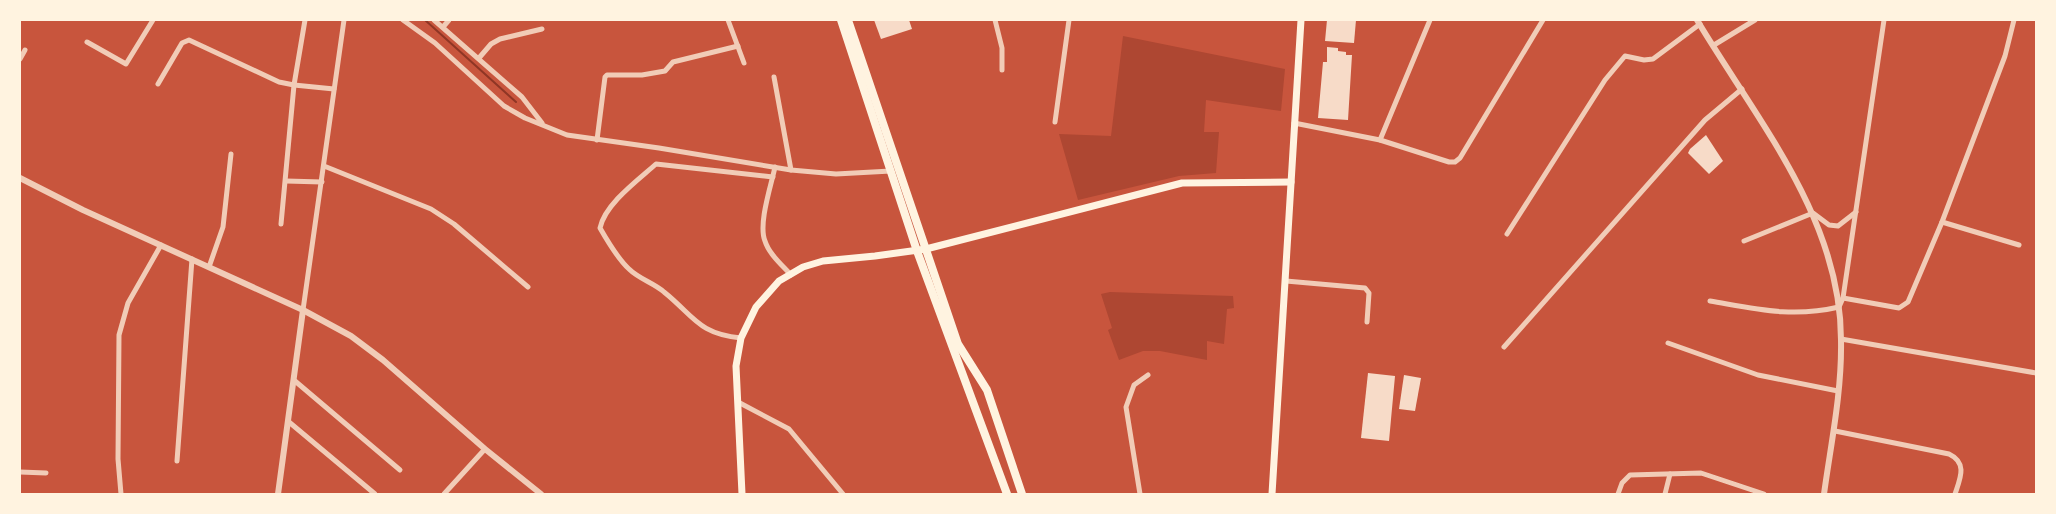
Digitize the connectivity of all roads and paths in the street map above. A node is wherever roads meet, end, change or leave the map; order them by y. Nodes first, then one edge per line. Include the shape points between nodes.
1 (153, 20) edge
2 (305, 20) edge
3 (344, 20) edge
4 (403, 20) edge
5 (434, 20) edge
6 (449, 20) edge
7 (728, 20) edge
8 (841, 20) edge
9 (848, 20) edge
10 (995, 20) edge
11 (1069, 20) edge
12 (1302, 20) edge
13 (1430, 20) edge
14 (1543, 20) edge
15 (1755, 20) edge
16 (1884, 20) edge
17 (2014, 20) edge
18 (1698, 22) edge
19 (443, 27) junction
20 (542, 29) dead end
21 (87, 42) dead end
22 (1714, 45) junction
23 (738, 46) junction
24 (25, 50) dead end
25 (479, 58) junction
26 (20, 59) edge
27 (744, 63) dead end
28 (1002, 70) dead end
29 (774, 77) dead end
30 (158, 84) dead end
31 (294, 85) junction
32 (334, 89) junction
33 (1742, 89) junction
34 (1055, 122) dead end
35 (1294, 123) junction
36 (543, 124) junction
37 (597, 140) junction
38 (1380, 140) junction
39 (231, 154) dead end
40 (324, 166) junction
41 (775, 167) junction
42 (791, 170) junction
43 (891, 171) junction
44 (773, 177) junction
45 (20, 178) edge
46 (286, 181) junction
47 (322, 182) junction
48 (1292, 182) junction
49 (1813, 213) junction
50 (1856, 213) junction
51 (1942, 222) junction
52 (281, 224) dead end
53 (1507, 234) dead end
54 (1744, 241) dead end
55 (161, 245) junction
56 (2019, 245) dead end
57 (921, 250) junction
58 (192, 259) junction
59 (209, 267) junction
60 (791, 275) junction
61 (1286, 281) junction
62 (528, 287) dead end
63 (1843, 298) junction
64 (1710, 301) dead end
65 (1839, 307) junction
66 (303, 309) junction
67 (1367, 322) dead end
68 (741, 338) junction
69 (1841, 339) junction
70 (1668, 343) dead end
71 (1504, 347) dead end
72 (2037, 373) edge
73 (1148, 375) dead end
74 (295, 381) junction
75 (1838, 391) junction
76 (738, 402) junction
77 (289, 422) junction
78 (1835, 431) junction
79 (485, 449) junction
80 (177, 461) dead end
81 (400, 470) dead end
82 (20, 472) edge
83 (46, 473) dead end
84 (1670, 474) junction
85 (121, 495) edge
86 (278, 495) edge
87 (375, 495) edge
88 (444, 495) edge
89 (541, 495) edge
90 (742, 495) edge
91 (843, 495) edge
92 (1007, 495) edge
93 (1023, 495) edge
94 (1140, 495) edge
95 (1272, 495) edge
96 (1618, 495) edge
97 (1665, 495) edge
98 (1764, 495) edge
99 (1824, 495) edge
100 (1955, 495) edge

1 - 21 street via 126,64
2 - 31 street
3 - 32 street
4 - 36 street via 504,106
5 - 19 street
6 - 19 street
7 - 23 street
8 - 43 highway
9 - 57 highway
10 - 28 street via 1002,48
11 - 34 street
12 - 35 main road
13 - 38 street
14 - 38 street via 1458,160 1449,162
15 - 22 street
16 - 50 street
17 - 51 street via 2005,56
18 - 22 street
18 - 53 street via 1653,59 1625,56 1618,62
19 - 25 street
20 - 25 street via 500,39
22 - 33 street
23 - 27 street
23 - 37 street via 673,62 664,71 607,75
24 - 26 street
25 - 36 street via 522,97
29 - 42 street
30 - 31 street via 182,43 189,40 263,75
31 - 32 street
31 - 46 street
32 - 40 street
33 - 49 street
33 - 71 street via 1705,120
35 - 38 street
35 - 48 main road
36 - 37 street via 567,135
37 - 41 street
39 - 59 street via 223,227
40 - 47 street
40 - 62 street via 431,209
41 - 42 street
41 - 44 street
42 - 43 street via 836,174
43 - 57 highway
44 - 60 street via 763,235 769,249
44 - 68 street via 656,164 602,219 600,228 629,269 663,291 688,316 722,336
45 - 55 street
46 - 47 street
46 - 52 street
47 - 66 street
48 - 57 main road via 1182,183
48 - 61 main road
49 - 50 street via 1829,225 1838,226
49 - 54 street
49 - 65 street via 1827,252
50 - 63 street
51 - 56 street
51 - 63 street via 1905,305 1899,308
55 - 58 street
55 - 85 street via 128,303 119,335 117,459
57 - 60 main road via 823,261
57 - 92 highway
57 - 93 highway via 958,344 987,390
58 - 59 street
58 - 80 street
59 - 66 street
60 - 68 main road via 779,281 756,307
61 - 67 street via 1365,288 1369,293
61 - 95 main road
63 - 65 street
64 - 65 street via 1780,313 1817,313
65 - 69 street
66 - 74 street
66 - 79 street via 351,336 383,360
68 - 76 main road via 736,366
69 - 72 street
69 - 75 street
70 - 75 street via 1758,375
73 - 94 street via 1134,385 1126,406
74 - 77 street
74 - 81 street
75 - 78 street
76 - 90 main road
76 - 91 street via 789,429
77 - 86 street
77 - 87 street
78 - 99 street
78 - 100 street via 1958,458 1961,476
79 - 88 street
79 - 89 street
82 - 83 street
84 - 96 street via 1630,475
84 - 97 street
84 - 98 street via 1705,473

